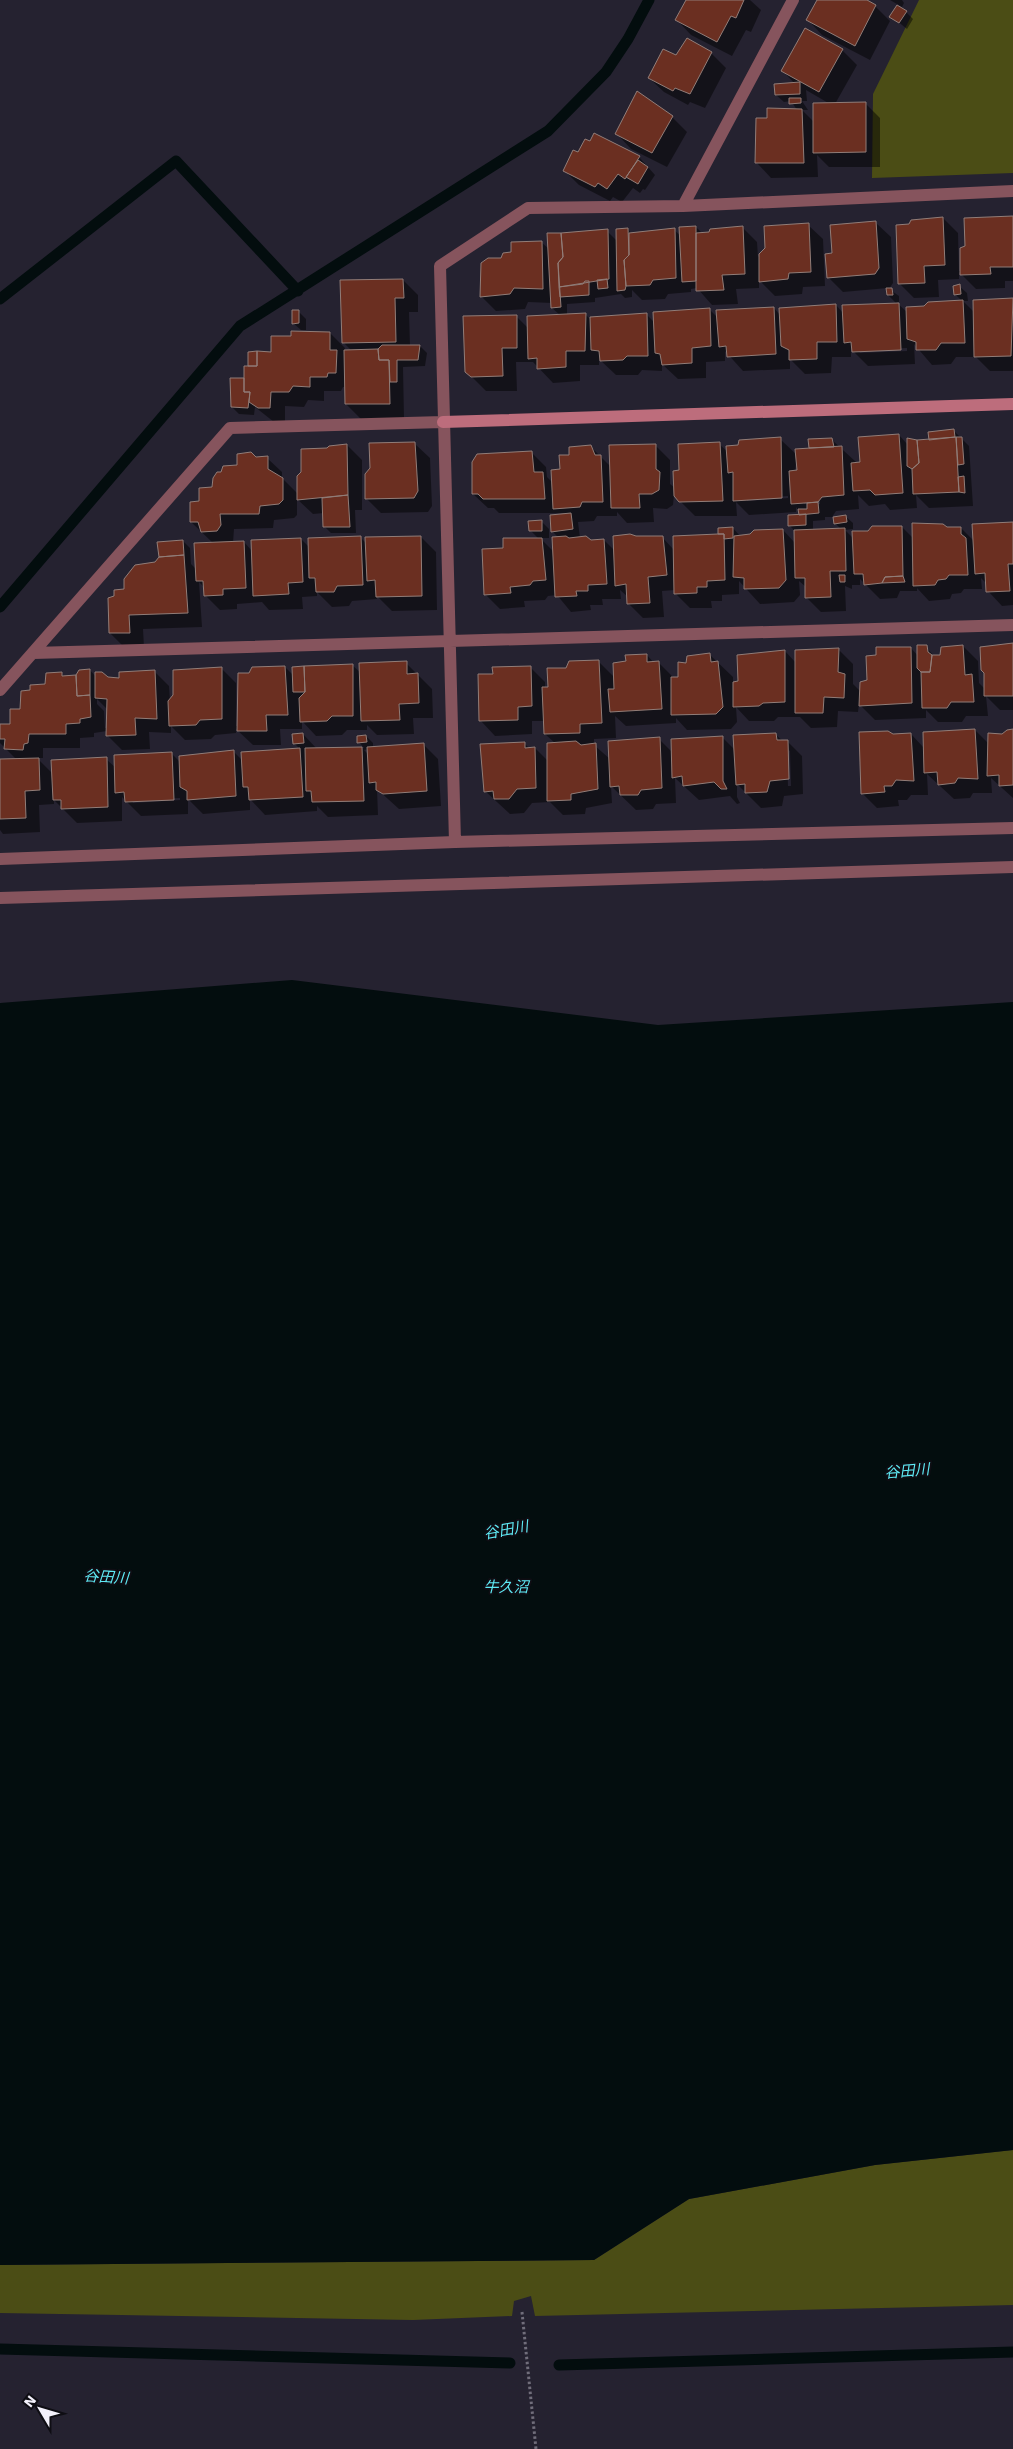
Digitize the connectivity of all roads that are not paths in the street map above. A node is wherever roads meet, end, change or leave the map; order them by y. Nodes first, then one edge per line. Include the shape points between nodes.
1 (793, 0) edge
2 (1013, 192) edge
3 (682, 206) junction
4 (1013, 404) edge
5 (443, 422) junction
6 (1013, 625) edge
7 (450, 641) junction
8 (33, 653) junction
9 (0, 690) edge
10 (1013, 828) edge
11 (456, 842) junction
12 (0, 859) edge
13 (1013, 867) edge
14 (0, 898) edge

1 - 3 street
2 - 3 street
3 - 5 street via 528,208 440,266
4 - 5 street
5 - 7 street
5 - 8 street via 230,428
6 - 7 street
7 - 8 street
7 - 11 street
8 - 9 street
10 - 11 street
11 - 12 street
13 - 14 street

